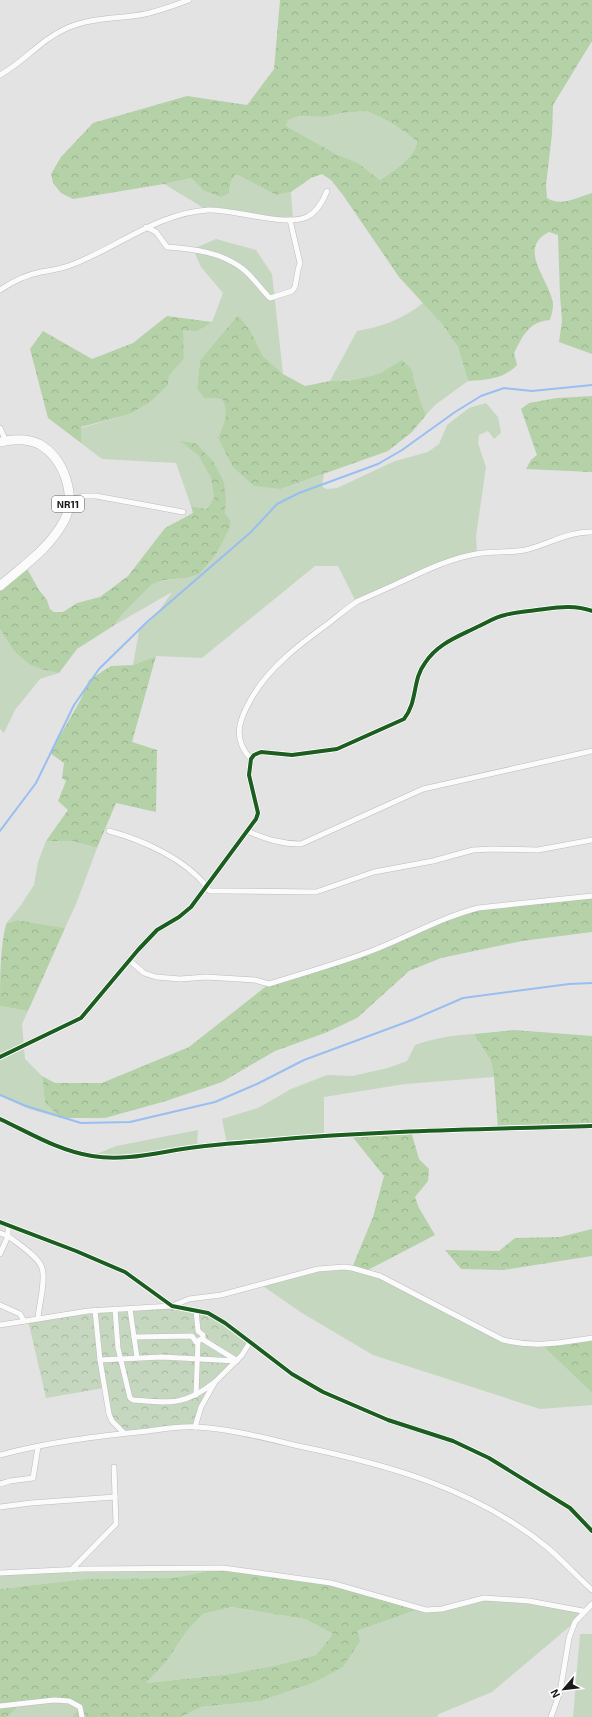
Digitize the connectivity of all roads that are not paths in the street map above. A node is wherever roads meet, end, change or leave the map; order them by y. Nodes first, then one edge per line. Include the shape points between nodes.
1 (189, 0) edge
2 (0, 75) edge
3 (327, 191) dead end
4 (290, 220) junction
5 (146, 227) junction
6 (0, 290) edge
7 (0, 428) edge
8 (3, 441) edge
9 (68, 501) junction
10 (183, 512) dead end
11 (592, 532) edge
12 (0, 586) edge
13 (592, 612) edge
14 (592, 751) edge
15 (251, 759) junction
16 (248, 830) junction
17 (109, 831) dead end
18 (592, 840) edge
19 (206, 888) junction
20 (592, 896) edge
21 (129, 960) junction
22 (0, 1057) edge
23 (0, 1119) edge
24 (592, 1126) edge
25 (0, 1222) edge
26 (8, 1226) junction
27 (0, 1233) edge
28 (8, 1236) junction
29 (0, 1254) edge
30 (0, 1305) edge
31 (172, 1306) junction
32 (115, 1309) junction
33 (130, 1309) junction
34 (95, 1310) junction
35 (196, 1310) junction
36 (38, 1318) junction
37 (24, 1321) junction
38 (0, 1325) edge
39 (134, 1337) junction
40 (592, 1338) edge
41 (200, 1340) junction
42 (250, 1342) junction
43 (137, 1357) junction
44 (197, 1358) junction
45 (121, 1359) junction
46 (100, 1360) junction
47 (237, 1360) junction
48 (215, 1382) junction
49 (196, 1395) junction
50 (195, 1427) junction
51 (124, 1433) junction
52 (38, 1447) junction
53 (0, 1455) edge
54 (114, 1467) dead end
55 (0, 1484) edge
56 (115, 1497) junction
57 (0, 1507) edge
58 (592, 1531) edge
59 (71, 1570) junction
60 (0, 1573) edge
61 (592, 1590) edge
62 (592, 1604) edge
63 (583, 1611) junction
64 (0, 1706) edge
65 (82, 1717) edge
66 (551, 1717) edge

1 - 2 street via 144,15 116,17 66,28 46,39
3 - 4 street via 322,202 307,217
4 - 5 street via 207,210 169,217
4 - 5 street via 300,263 295,287 292,291 270,298 243,269 203,251 167,247 156,232
5 - 6 street via 89,258 27,276
7 - 8 street
8 - 9 highway, NR11 via 27,440 45,449 61,467 66,480
9 - 10 street via 83,496 96,496
9 - 12 highway, NR11 via 68,512 47,546
11 - 15 street via 563,537 514,552 458,558 356,602 304,641 270,672 255,692 243,712 239,727 242,747
13 - 15 street via 576,607 564,607 505,615 490,621 444,644 431,654 418,674 414,702 404,719 337,748 292,756 261,752
14 - 16 street via 423,790 301,844 269,840
15 - 16 street via 249,775 258,813
16 - 19 street
17 - 19 street via 133,838 184,865 200,878
18 - 19 street via 538,850 473,850 433,861 374,872 316,892 210,891
19 - 21 street via 191,907 157,930
20 - 21 street via 478,908 463,912 374,950 269,984 255,980 206,976 180,979 156,977 144,972
21 - 22 street via 81,1018
23 - 24 street via 60,1148 92,1156 114,1158 272,1140 462,1129
25 - 26 street
26 - 28 street
26 - 31 street via 125,1272
27 - 28 street
28 - 29 street
28 - 36 street via 32,1256 42,1269
30 - 37 street via 20,1314
31 - 33 street
31 - 35 street
31 - 40 street via 189,1299 221,1295 318,1269 352,1268 380,1276 503,1340 542,1346
32 - 33 street
32 - 34 street
32 - 45 street
33 - 39 street
34 - 36 street
34 - 46 street
35 - 41 street via 198,1331 203,1335
35 - 42 street via 214,1316
36 - 37 street
37 - 38 street
39 - 41 street via 192,1336 193,1339
39 - 43 street
41 - 44 street
41 - 47 street
42 - 47 street
42 - 58 street via 292,1374 323,1392 388,1420 453,1441 489,1458 570,1508
43 - 44 street
43 - 45 street
44 - 47 street
44 - 49 street
45 - 46 street
45 - 49 street via 130,1398 133,1400 180,1401
46 - 51 street via 109,1414
47 - 48 street
48 - 49 street
48 - 50 street via 201,1407
50 - 51 street
50 - 61 street via 246,1434 394,1468 463,1495 499,1514 548,1548
51 - 52 street
52 - 53 street
52 - 55 street via 33,1478
54 - 56 street
56 - 57 street
56 - 59 street via 116,1524
59 - 60 street
59 - 63 street via 223,1568 331,1583 426,1610 442,1609 484,1598 529,1601
62 - 63 street
63 - 66 street via 575,1622 570,1638 560,1692
64 - 65 street via 54,1700 69,1701 80,1707

